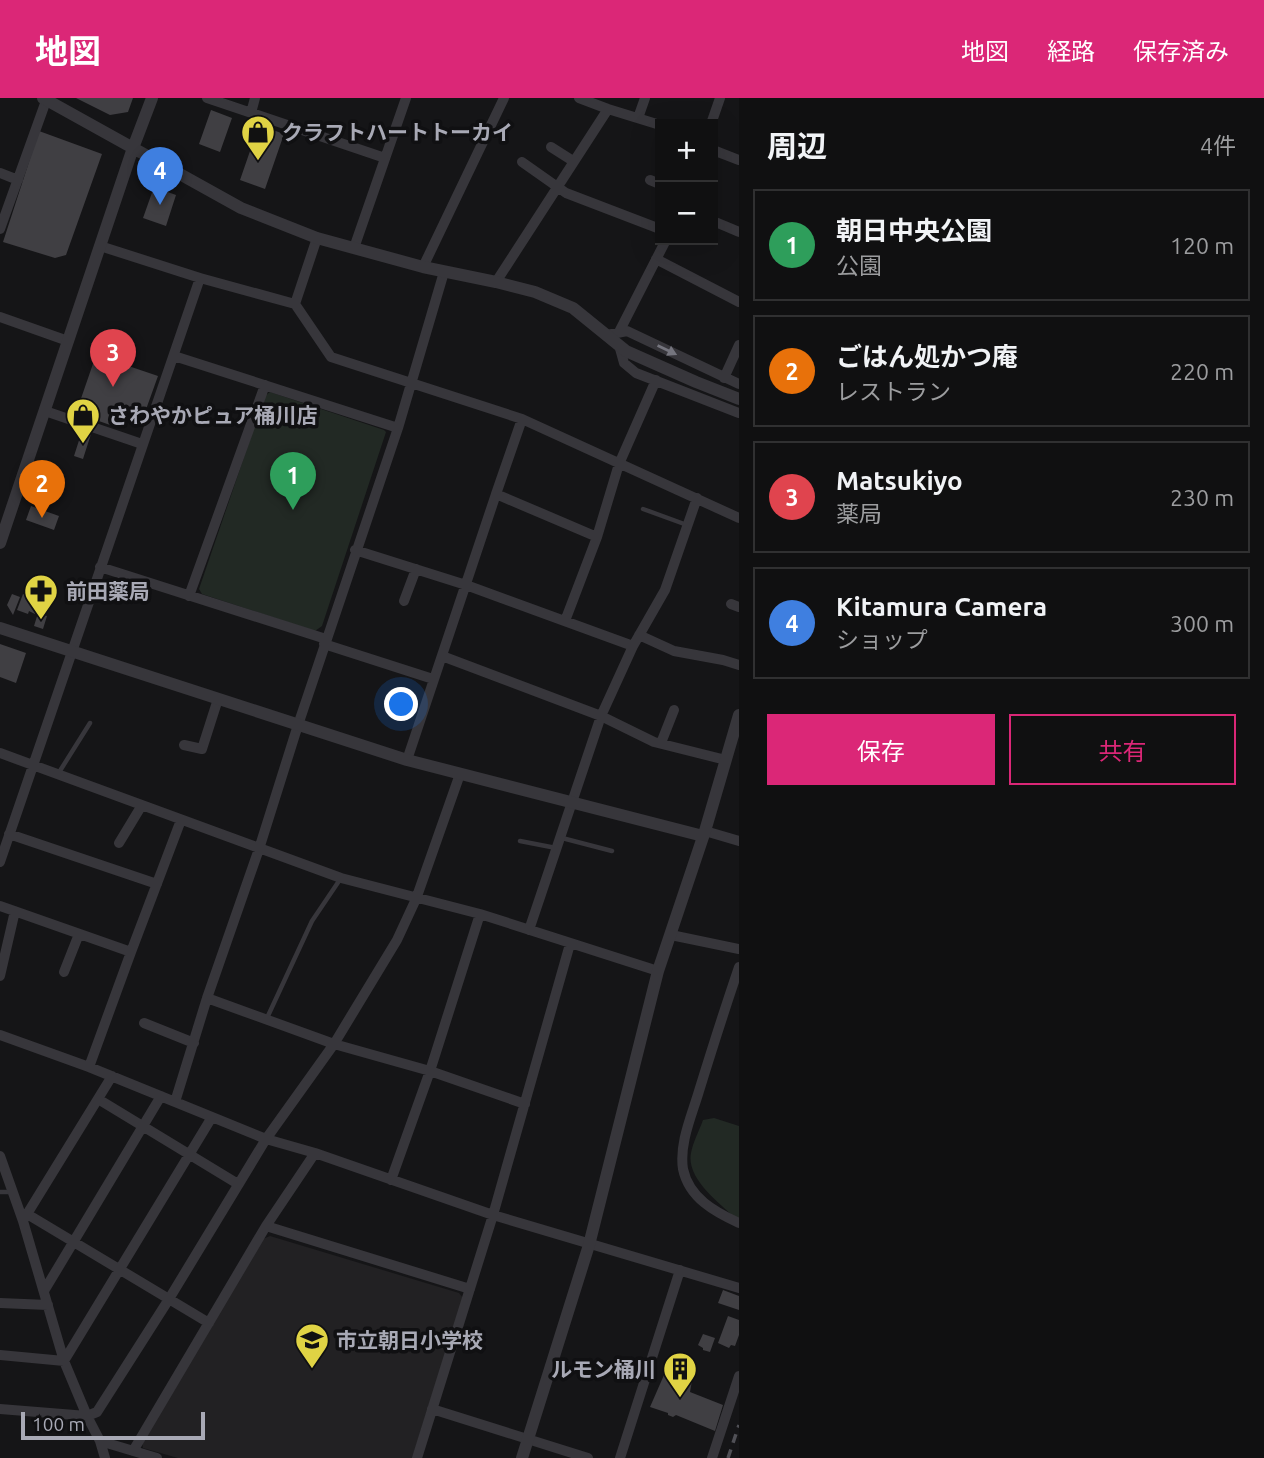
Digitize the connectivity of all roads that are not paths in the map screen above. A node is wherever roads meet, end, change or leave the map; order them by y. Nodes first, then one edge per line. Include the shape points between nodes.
1 (152, 98) edge
2 (207, 98) edge
3 (256, 98) edge
4 (406, 98) edge
5 (504, 98) edge
6 (645, 98) edge
7 (720, 98) edge
8 (46, 99) edge
9 (584, 99) edge
10 (608, 109) junction
11 (251, 113) junction
12 (638, 118) junction
13 (713, 119) edge
14 (655, 123) edge
15 (551, 147) dead end
16 (133, 148) junction
17 (718, 152) edge
18 (385, 158) junction
19 (739, 160) edge
20 (573, 161) junction
21 (522, 162) dead end
22 (0, 173) edge
23 (18, 180) junction
24 (557, 186) junction
25 (718, 223) edge
26 (655, 227) edge
27 (0, 229) edge
28 (739, 232) edge
29 (317, 238) junction
30 (663, 245) edge
31 (100, 246) junction
32 (354, 248) junction
33 (656, 259) junction
34 (423, 267) junction
35 (444, 272) junction
36 (200, 278) junction
37 (496, 282) junction
38 (739, 302) edge
39 (295, 304) junction
40 (0, 317) edge
41 (615, 337) junction
42 (68, 341) junction
43 (739, 345) edge
44 (174, 356) junction
45 (724, 377) junction
46 (656, 380) junction
47 (412, 383) junction
48 (739, 384) edge
49 (265, 385) junction
50 (739, 399) edge
51 (45, 411) junction
52 (739, 414) edge
53 (522, 419) junction
54 (398, 428) junction
55 (142, 444) junction
56 (620, 464) junction
57 (496, 494) junction
58 (697, 498) junction
59 (643, 509) dead end
60 (739, 518) edge
61 (688, 526) junction
62 (597, 537) junction
63 (0, 543) edge
64 (355, 550) junction
65 (100, 567) junction
66 (416, 569) junction
67 (466, 585) junction
68 (189, 596) junction
69 (404, 601) dead end
70 (565, 621) junction
71 (0, 628) edge
72 (639, 635) junction
73 (325, 642) junction
74 (633, 646) junction
75 (71, 651) junction
76 (442, 656) junction
77 (739, 665) edge
78 (433, 679) junction
79 (218, 699) junction
80 (674, 710) dead end
81 (739, 715) edge
82 (601, 716) junction
83 (90, 723) dead end
84 (298, 725) junction
85 (661, 743) junction
86 (184, 745) dead end
87 (0, 754) edge
88 (407, 760) junction
89 (726, 760) junction
90 (34, 765) junction
91 (58, 774) junction
92 (460, 774) junction
93 (572, 803) junction
94 (142, 805) junction
95 (181, 820) junction
96 (9, 834) junction
97 (704, 834) junction
98 (560, 837) junction
99 (520, 841) dead end
100 (739, 841) edge
101 (119, 843) dead end
102 (556, 848) junction
103 (259, 849) junction
104 (612, 851) dead end
105 (0, 862) edge
106 (341, 878) junction
107 (158, 884) junction
108 (416, 899) junction
109 (0, 906) edge
110 (15, 911) junction
111 (480, 914) junction
112 (529, 930) junction
113 (79, 934) junction
114 (671, 935) junction
115 (570, 944) junction
116 (739, 949) edge
117 (131, 953) junction
118 (739, 967) edge
119 (658, 971) junction
120 (64, 972) dead end
121 (0, 976) edge
122 (208, 998) junction
123 (267, 1019) junction
124 (145, 1023) dead end
125 (0, 1035) edge
126 (194, 1043) junction
127 (334, 1044) junction
128 (89, 1068) junction
129 (430, 1071) junction
130 (112, 1076) junction
131 (161, 1096) junction
132 (98, 1099) junction
133 (175, 1102) junction
134 (525, 1104) junction
135 (212, 1117) junction
136 (143, 1126) junction
137 (266, 1139) junction
138 (315, 1153) junction
139 (189, 1154) junction
140 (0, 1157) edge
141 (391, 1180) junction
142 (238, 1184) junction
143 (0, 1192) edge
144 (13, 1192) junction
145 (493, 1215) junction
146 (25, 1217) junction
147 (739, 1223) edge
148 (266, 1226) junction
149 (73, 1241) junction
150 (589, 1245) junction
151 (120, 1269) junction
152 (680, 1270) junction
153 (739, 1287) edge
154 (470, 1289) junction
155 (44, 1290) junction
156 (169, 1299) junction
157 (0, 1303) edge
158 (48, 1305) junction
159 (209, 1323) junction
160 (0, 1355) edge
161 (64, 1361) junction
162 (739, 1376) edge
163 (0, 1409) edge
164 (432, 1409) junction
165 (87, 1416) junction
166 (528, 1440) junction
167 (100, 1441) junction
168 (133, 1451) junction
169 (105, 1458) edge
170 (157, 1458) edge
171 (416, 1458) edge
172 (522, 1458) edge
173 (588, 1458) edge
174 (620, 1458) edge
175 (712, 1458) edge

1 - 16 street
2 - 11 street
3 - 11 street
4 - 18 street
5 - 34 street
6 - 12 street
7 - 13 street
8 - 16 street
8 - 23 street
9 - 10 street
10 - 12 street
10 - 20 street
11 - 18 street
12 - 14 street
15 - 20 street
16 - 29 street via 241,208
16 - 31 street
17 - 19 street
18 - 32 street
20 - 24 street
21 - 24 street
22 - 23 street
23 - 27 street
24 - 26 street
24 - 37 street
25 - 28 street
29 - 32 street
29 - 39 street
30 - 33 street
31 - 36 street
31 - 42 street
32 - 34 street
33 - 38 street
33 - 41 street
34 - 35 street
35 - 37 street
35 - 47 street
36 - 39 street
36 - 44 street
37 - 41 street via 573,308
39 - 47 street via 331,357
40 - 42 street
41 -> 45 street via 627,331
41 - 46 street via 624,363
41 - 50 street via 626,351
42 - 51 street
43 - 45 street
44 - 49 street
44 - 55 street
45 - 48 street
46 - 52 street
46 - 56 street
47 - 53 street
47 - 54 street
49 - 54 street
49 - 68 street
51 - 55 street
51 - 63 street
53 - 56 street
53 - 57 street
54 - 64 street
55 - 65 street
56 - 58 street
56 - 62 street
57 - 62 street
57 - 67 street
58 - 60 street
58 - 61 street
59 - 61 lane
61 - 72 street via 665,590
62 - 70 street
64 - 66 street
64 - 73 street
65 - 68 street
65 - 75 street
66 - 67 street
66 - 69 street
67 - 70 street
67 - 76 street
68 - 73 street
70 - 74 street
71 - 75 street
72 - 74 street
72 - 77 street via 674,651
73 - 78 street
73 - 84 street
74 - 82 street
75 - 79 street
75 - 90 street
76 - 78 street
76 - 82 street
78 - 88 street
79 - 84 street
79 - 86 street via 202,749
80 - 85 street
81 - 89 street
82 - 85 street
82 - 93 street
83 - 91 lane
84 - 88 street
84 - 103 street
85 - 89 street
87 - 90 street
88 - 92 street
89 - 97 street
90 - 91 street
90 - 96 street
91 - 94 street
92 - 93 street
92 - 108 street
93 - 97 street
93 - 98 street
94 - 95 street
94 - 101 street
95 - 103 street
95 - 107 street
96 - 105 street
96 - 107 street
97 - 100 street
97 - 114 street
98 - 102 street
98 - 104 lane
99 - 102 lane
102 - 112 street
103 - 106 street
103 - 122 street
106 - 108 street
106 - 123 lane via 312,922
107 - 117 street
108 - 111 street
108 - 127 street via 397,940
109 - 110 street
110 - 113 street
110 - 121 street
111 - 112 street
111 - 129 street
112 - 115 street
113 - 117 street
113 - 120 street
114 - 116 street
114 - 119 street
115 - 119 street
115 - 134 street
117 - 128 street
118 - 147 street via 682,1148 683,1171 692,1189 706,1206
119 - 150 street
122 - 123 street
122 - 126 street
123 - 127 street
124 - 126 street
125 - 128 street
126 - 133 street
127 - 129 street
127 - 137 street
128 - 130 street
129 - 134 street
129 - 141 street
130 - 131 street
130 - 132 street
131 - 133 street
131 - 136 street
132 - 136 street
132 - 146 street
133 - 135 street
134 - 145 street
135 - 137 street
135 - 139 street
136 - 139 street
136 - 149 street
137 - 138 street
137 - 142 street
138 - 141 street
138 - 148 street
139 - 142 street
139 - 151 street
140 - 144 street
141 - 145 street
142 - 156 street
143 - 144 lane
144 - 146 street
145 - 150 street
145 - 154 street
146 - 149 street
146 - 155 street
148 - 154 street
148 - 159 street
149 - 151 street
149 - 155 street
150 - 152 street
150 - 166 street
151 - 156 street
151 - 161 street
152 - 153 street
152 - 174 street
154 - 164 street
155 - 158 street
156 - 159 street
156 - 165 street via 97,1412
157 - 158 street
158 - 161 street
159 - 168 street
160 - 161 street
161 - 165 street
162 - 175 street
163 - 165 street
164 - 166 street
164 - 171 street
165 - 167 street
166 - 172 street
166 - 173 street
167 - 168 street
167 - 169 street
168 - 170 street

